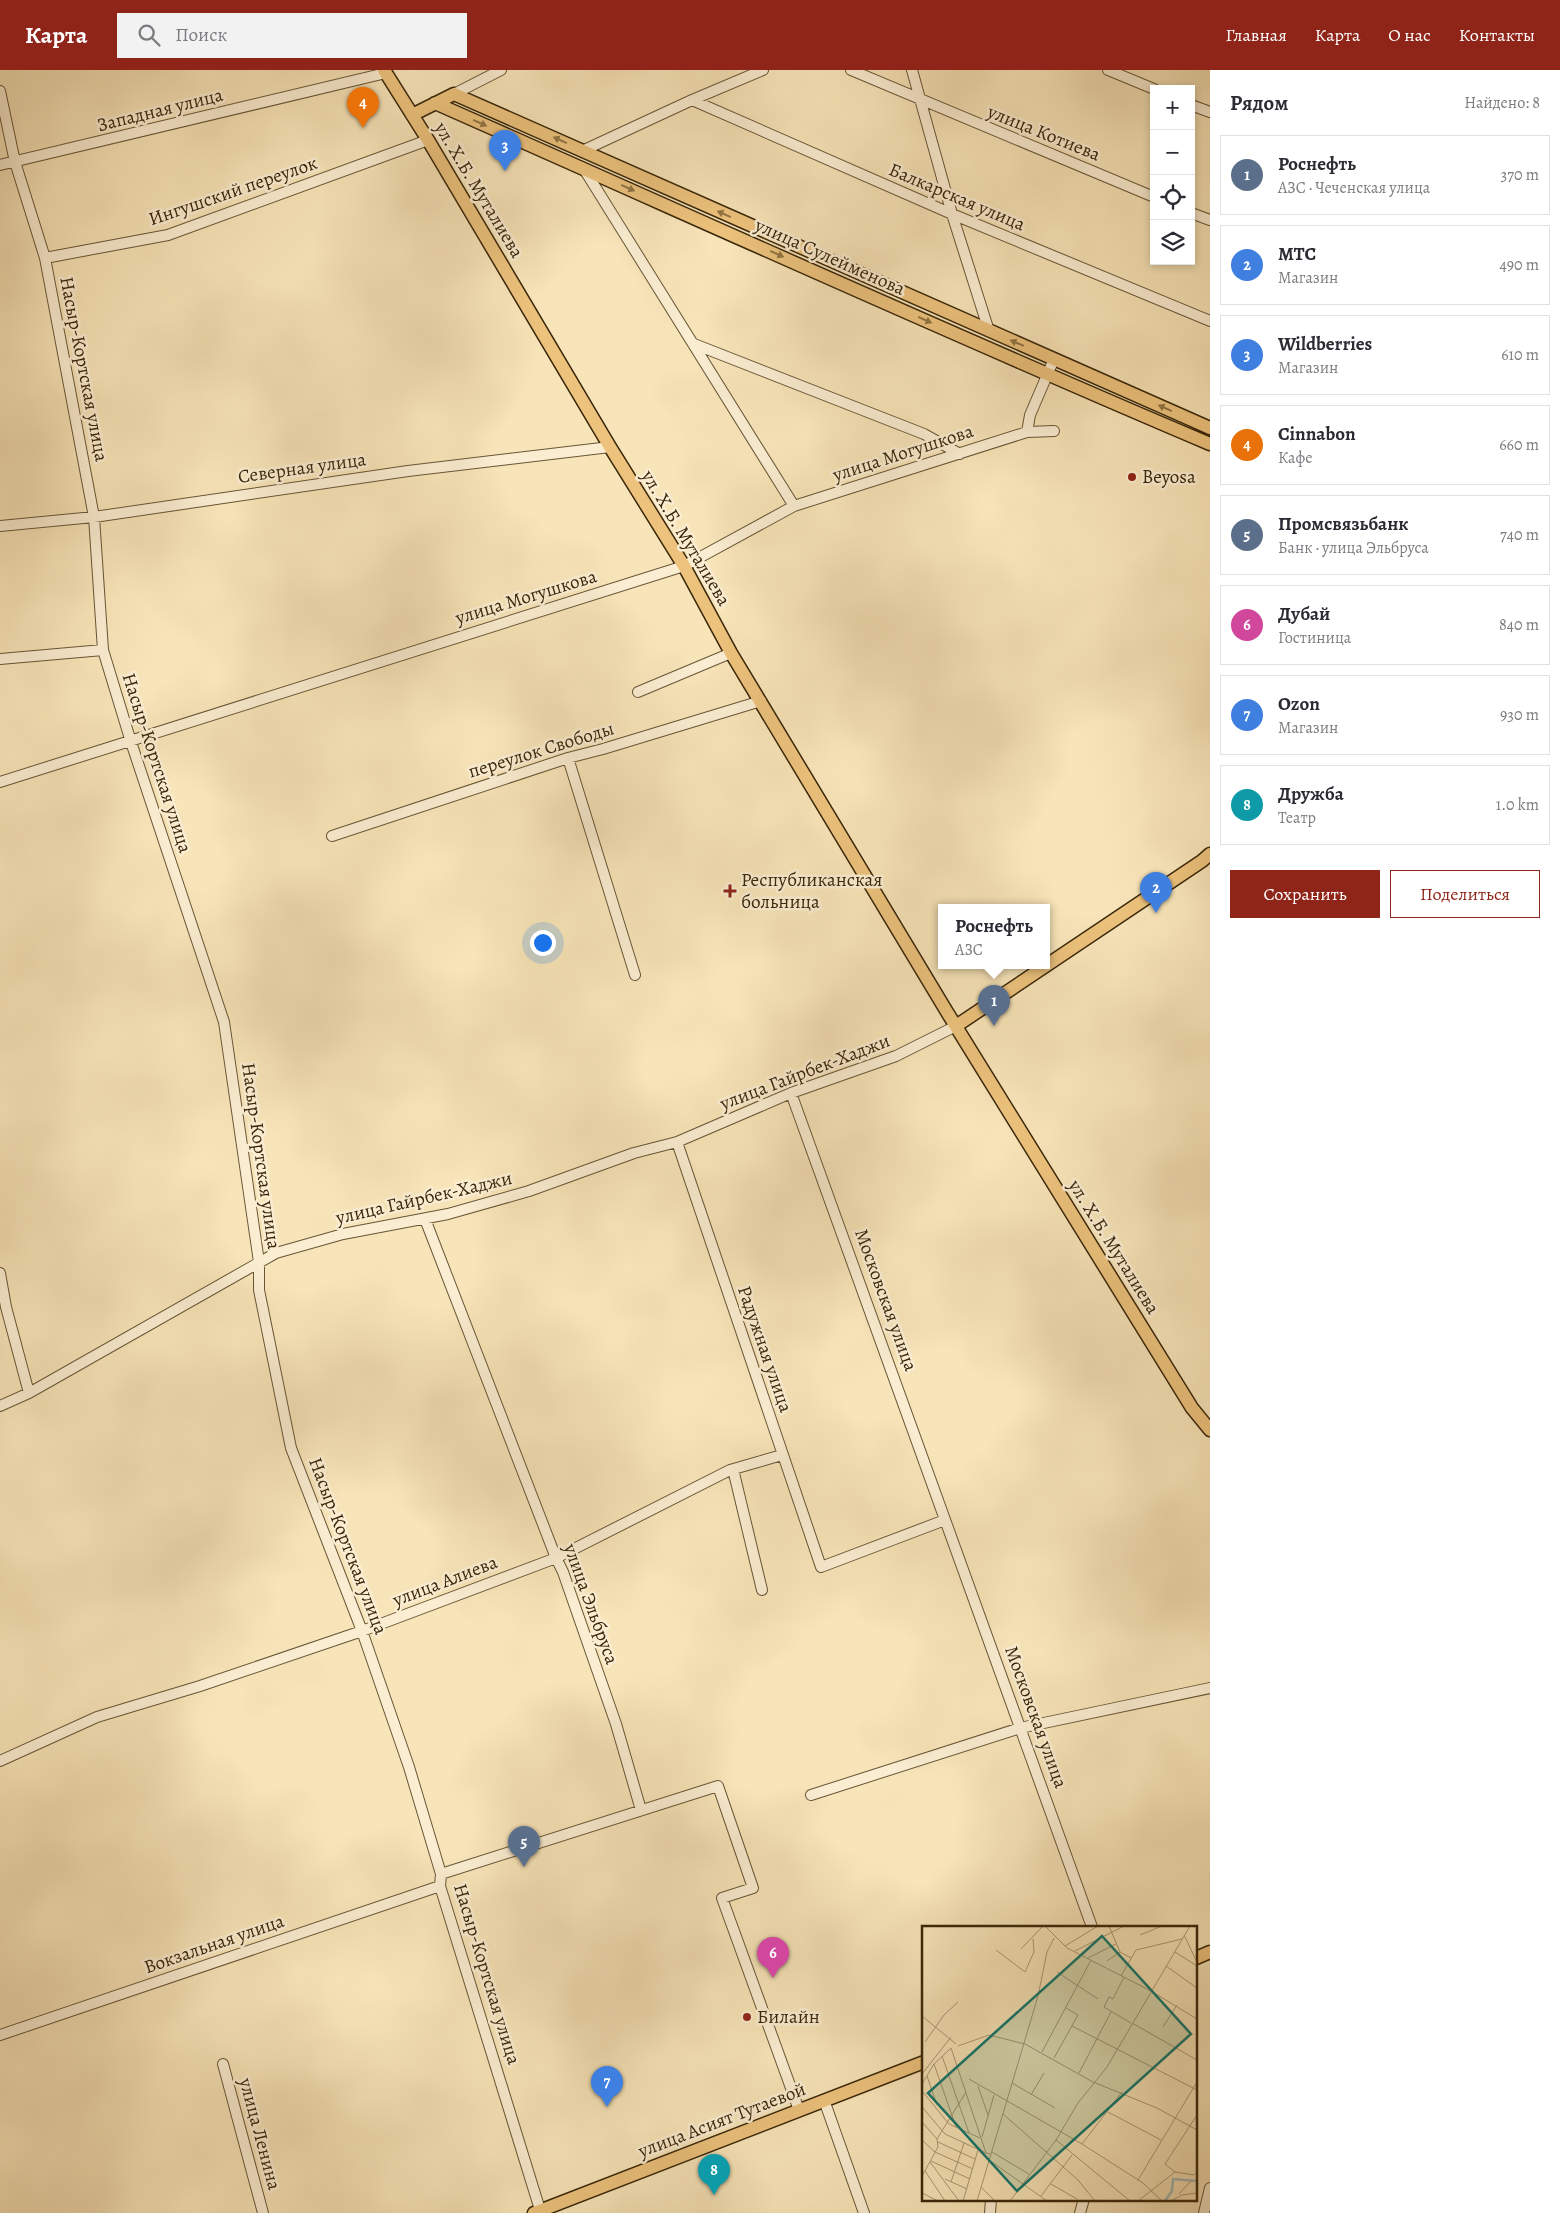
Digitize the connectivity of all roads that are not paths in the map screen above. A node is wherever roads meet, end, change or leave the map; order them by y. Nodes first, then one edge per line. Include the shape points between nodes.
1 (500, 70) edge
2 (763, 70) edge
3 (851, 70) edge
4 (912, 70) edge
5 (1108, 70) edge
6 (385, 72) edge
7 (1150, 87) edge
8 (0, 91) edge
9 (454, 94) junction
10 (692, 100) junction
11 (920, 101) junction
12 (435, 103) junction
13 (1195, 106) edge
14 (1210, 112) edge
15 (412, 114) junction
16 (428, 140) junction
17 (582, 151) junction
18 (15, 162) junction
19 (0, 165) edge
20 (584, 169) junction
21 (1150, 195) edge
22 (952, 214) junction
23 (1195, 214) edge
24 (1210, 220) edge
25 (45, 258) junction
26 (1210, 322) edge
27 (989, 331) junction
28 (694, 344) junction
29 (1054, 359) junction
30 (1046, 375) junction
31 (1210, 428) edge
32 (1054, 431) dead end
33 (1027, 432) junction
34 (1210, 444) edge
35 (610, 447) junction
36 (960, 454) junction
37 (794, 506) junction
38 (94, 517) junction
39 (0, 526) edge
40 (684, 566) junction
41 (102, 650) junction
42 (732, 653) junction
43 (0, 659) edge
44 (638, 692) dead end
45 (761, 701) junction
46 (131, 742) junction
47 (568, 758) junction
48 (0, 782) edge
49 (332, 836) dead end
50 (1210, 854) edge
51 (1050, 963) edge
52 (1042, 969) edge
53 (635, 975) dead end
54 (956, 1026) junction
55 (791, 1093) junction
56 (677, 1142) junction
57 (425, 1219) junction
58 (259, 1262) junction
59 (0, 1273) edge
60 (29, 1393) junction
61 (0, 1406) edge
62 (1210, 1430) edge
63 (782, 1455) junction
64 (733, 1469) junction
65 (945, 1520) junction
66 (556, 1558) junction
67 (762, 1590) dead end
68 (362, 1631) junction
69 (1210, 1688) edge
70 (1020, 1728) junction
71 (0, 1761) edge
72 (811, 1795) dead end
73 (640, 1810) junction
74 (441, 1874) junction
75 (440, 1886) junction
76 (1092, 1926) edge
77 (1210, 1952) edge
78 (1198, 1957) edge
79 (0, 2034) edge
80 (922, 2063) edge
81 (223, 2064) dead end
82 (824, 2100) junction
83 (799, 2110) junction
84 (1210, 2188) edge
85 (991, 2200) edge
86 (1084, 2200) edge
87 (538, 2212) edge
88 (263, 2213) edge
89 (864, 2213) edge
90 (990, 2213) edge
91 (1080, 2213) edge
92 (1204, 2213) edge

1 - 9 street
2 - 10 street
3 - 11 street, улица Котиева
4 - 11 street
5 - 7 street
6 - 15 main road, ул. Х.Б. Муталиева
6 - 18 street, Западная улица
8 - 18 street, Насыр-Кортская улица
9 - 12 main road
17 -> 9 main road, улица Сулейменова
10 - 17 street
10 - 22 street, Балкарская улица
11 - 21 street, улица Котиева
11 - 22 street
12 - 15 main road
12 -> 20 main road, улица Сулейменова
13 - 14 street
15 - 16 main road, ул. Х.Б. Муталиева
16 - 25 street, Ингушский переулок via 168,235
16 - 35 main road, ул. Х.Б. Муталиева
27 -> 17 main road, улица Сулейменова
18 - 19 street, Западная улица
18 - 25 street, Насыр-Кортская улица
20 - 28 street
20 -> 30 main road, улица Сулейменова
22 - 26 street, Балкарская улица
22 - 27 street
23 - 24 street
25 - 38 street, Насыр-Кортская улица
29 -> 27 main road, улица Сулейменова
28 - 36 street via 924,434
28 - 37 street
29 - 30 street
31 -> 29 main road, улица Сулейменова
30 - 33 street via 1030,415
30 - 34 main road, улица Сулейменова
32 - 33 street, улица Могушкова
33 - 36 street, улица Могушкова
35 - 38 street, Северная улица via 408,470
35 - 40 main road, ул. Х.Б. Муталиева
36 - 37 street, улица Могушкова
37 - 40 street, улица Могушкова
38 - 39 street, Северная улица
38 - 41 street, Насыр-Кортская улица
40 - 42 main road, ул. Х.Б. Муталиева
40 - 46 street, улица Могушкова
41 - 43 street
41 - 46 street, Насыр-Кортская улица
42 - 44 street
42 - 45 main road, ул. Х.Б. Муталиева
45 - 47 street, переулок Свободы
45 - 54 main road, ул. Х.Б. Муталиева
46 - 48 street, улица Могушкова
46 - 58 street, Насыр-Кортская улица via 224,1022
47 - 49 street, переулок Свободы
47 - 53 street
50 - 51 main road
52 - 54 main road
54 - 55 street, улица Гайрбек-Хаджи via 896,1056
54 - 62 main road, ул. Х.Б. Муталиева via 1192,1408
55 - 56 street, улица Гайрбек-Хаджи
55 - 65 street, Московская улица
56 - 57 street, улица Гайрбек-Хаджи via 634,1152 529,1191
56 - 63 street, Радужная улица
57 - 58 street, улица Гайрбек-Хаджи via 343,1234
57 - 66 street, улица Эльбруса
58 - 60 street, улица Гайрбек-Хаджи
58 - 68 street, Насыр-Кортская улица via 259,1290 291,1448
59 - 60 street
60 - 61 street, улица Гайрбек-Хаджи
63 - 64 street, улица Алиева
63 - 65 street, Радужная улица via 821,1567
64 - 66 street, улица Алиева
64 - 67 street
65 - 70 street, Московская улица
66 - 68 street, улица Алиева
66 - 73 street, улица Эльбруса via 616,1724
68 - 71 street, улица Алиева via 97,1717
68 - 74 street, Насыр-Кортская улица via 409,1767
69 - 70 street
70 - 72 street
70 - 76 street, Московская улица
73 - 74 street
73 - 83 street via 718,1786 753,1888 722,1898
74 - 75 street, Насыр-Кортская улица
75 - 79 street, Вокзальная улица
75 - 87 street, Насыр-Кортская улица
77 - 78 main road
80 - 82 main road, улица Асият Тутаевой
81 - 88 street, улица Ленина
82 - 83 main road, улица Асият Тутаевой
82 - 89 street
83 - 87 main road, улица Асият Тутаевой
84 - 92 street
85 - 90 street
86 - 91 street

